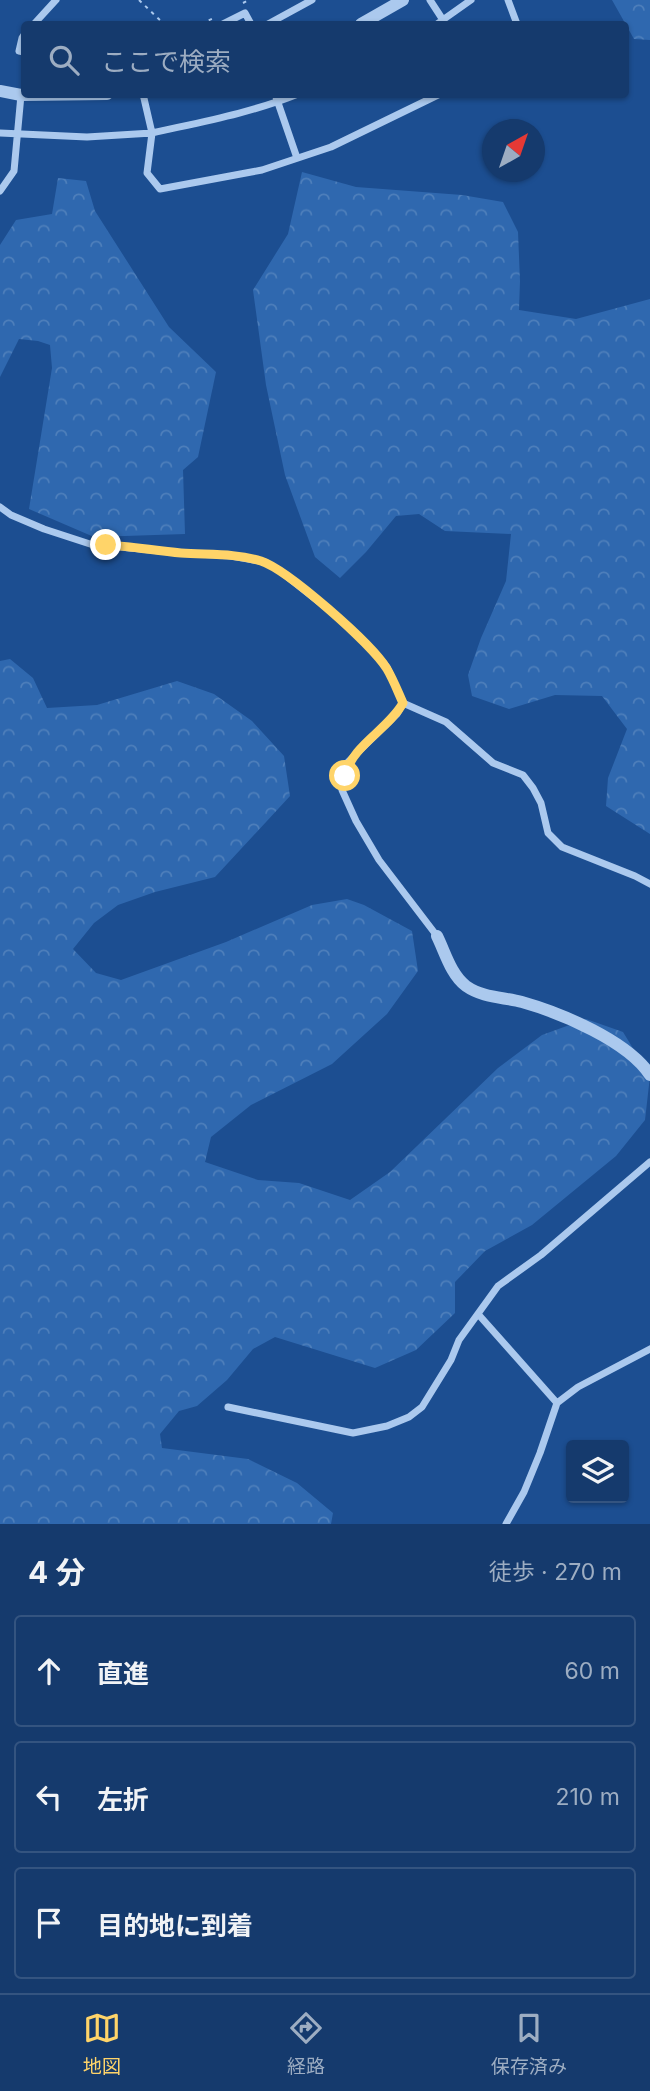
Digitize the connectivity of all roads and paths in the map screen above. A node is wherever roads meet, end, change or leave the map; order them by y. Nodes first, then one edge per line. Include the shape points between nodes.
1 (56, 0) edge
2 (139, 0) edge
3 (312, 0) edge
4 (403, 0) edge
5 (430, 0) edge
6 (471, 0) edge
7 (508, 0) edge
8 (37, 21) edge
9 (161, 21) edge
10 (229, 21) edge
11 (250, 21) edge
12 (274, 21) edge
13 (366, 21) edge
14 (440, 21) edge
15 (441, 21) edge
16 (516, 21) edge
17 (0, 91) edge
18 (21, 94) edge
19 (22, 98) edge
20 (145, 98) edge
21 (432, 98) edge
22 (276, 99) edge
23 (152, 132) junction
24 (0, 133) edge
25 (17, 134) junction
26 (297, 158) junction
27 (0, 191) edge
28 (0, 506) edge
29 (403, 703) junction
30 (650, 884) edge
31 (437, 936) joint
32 (650, 1075) edge
33 (650, 1163) edge
34 (478, 1314) junction
35 (650, 1349) edge
36 (557, 1403) junction
37 (228, 1407) dead end
38 (506, 1524) edge

1 - 8 street
2 - 9 path
3 - 12 street
4 - 13 street
5 - 14 street
6 - 15 street
7 - 16 street
10 - 11 street via 246,13
17 - 18 street
19 - 25 street
20 - 23 street
21 - 26 street via 331,147
22 - 23 street
22 - 26 street
23 - 25 street via 87,137
23 - 26 street via 147,173 160,189 262,170
24 - 25 street
25 - 27 street via 14,171
28 - 29 street via 44,529 90,544 265,562 366,643 387,667
29 - 30 street via 446,722 494,763 523,775 541,803 548,832 562,847
29 - 31 street via 348,762 342,790 379,860
31 - 32 street via 456,976 467,986 488,997 521,1002 590,1028 635,1056
33 - 34 street via 498,1286
34 - 36 street
34 - 37 street via 422,1407 387,1426 353,1433
35 - 36 street
36 - 38 street via 524,1492

